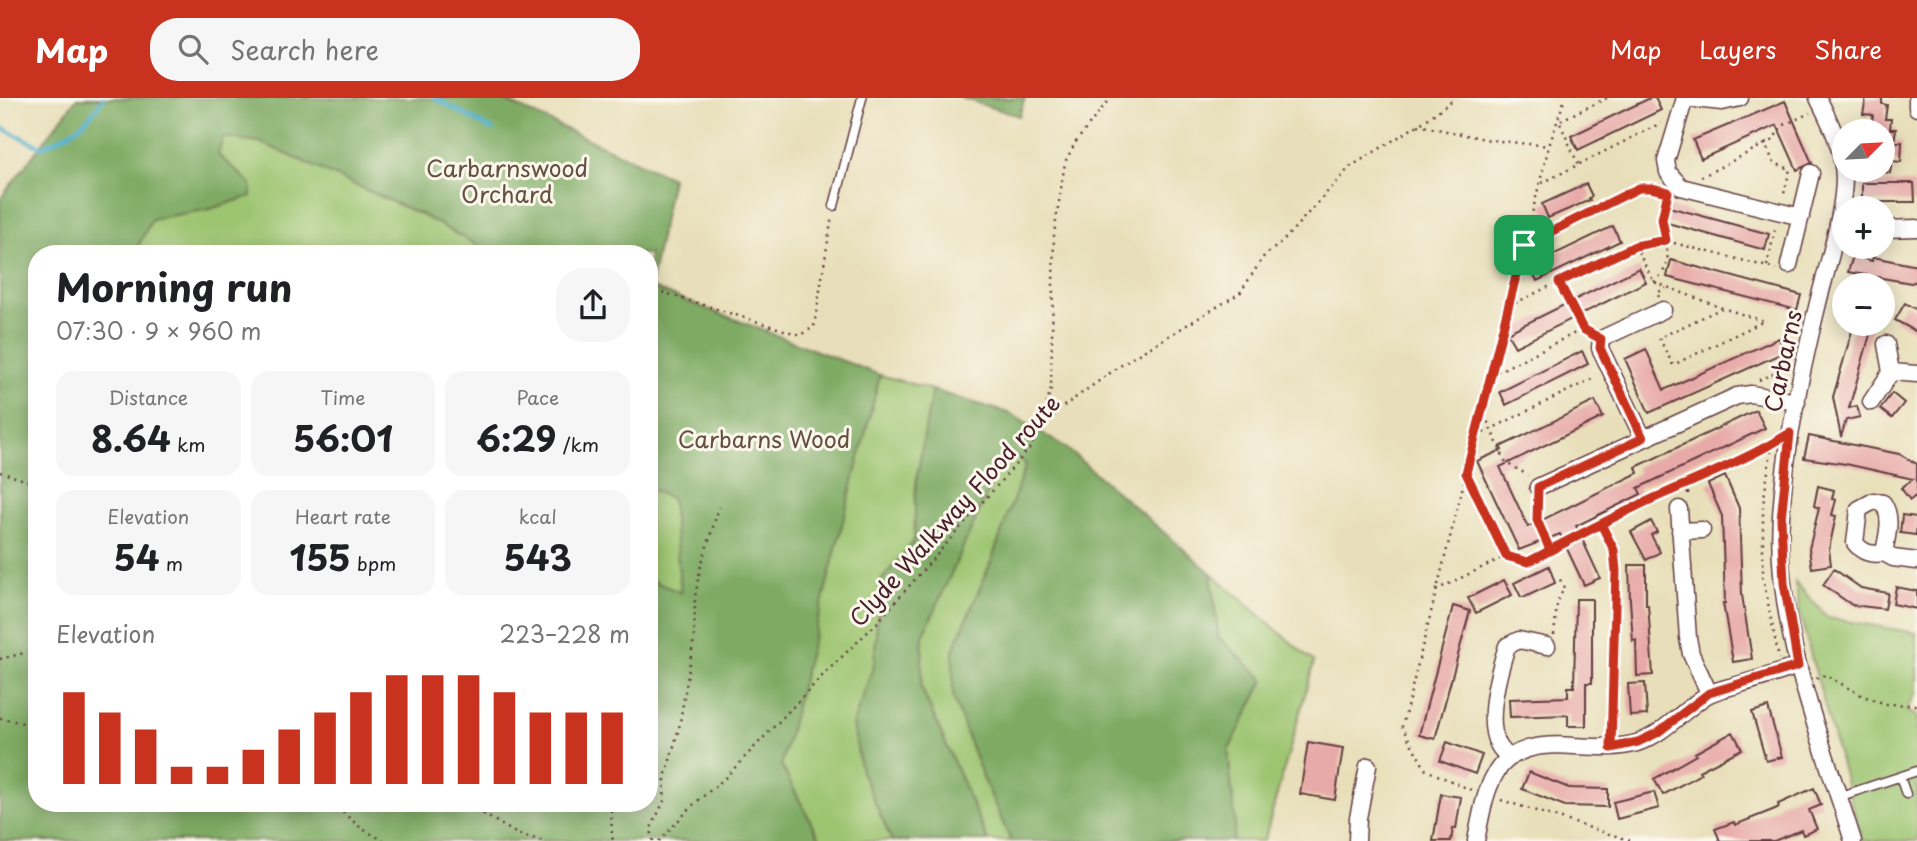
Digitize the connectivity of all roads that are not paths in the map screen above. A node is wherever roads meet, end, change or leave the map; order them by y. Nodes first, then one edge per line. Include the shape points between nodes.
1 (862, 98) edge
2 (1740, 98) edge
3 (1917, 98) edge
4 (1684, 103) edge
5 (1821, 103) edge
6 (1917, 108) edge
7 (1811, 173) dead end
8 (1843, 196) edge
9 (834, 206) road end
10 (1801, 217) junction
11 (1917, 228) edge
12 (1895, 229) edge
13 (1832, 258) edge
14 (1784, 267) road end
15 (1664, 310) dead end
16 (1886, 344) dead end
17 (1891, 372) junction
18 (1917, 374) edge
19 (1797, 402) junction
20 (1871, 402) dead end
21 (1643, 438) junction
22 (1538, 487) road end
23 (1679, 509) dead end
24 (1702, 530) dead end
25 (1680, 531) junction
26 (1884, 552) dead end
27 (1917, 561) edge
28 (1548, 646) road end
29 (1798, 666) junction
30 (1709, 693) junction
31 (1508, 757) junction
32 (1368, 766) dead end
33 (1917, 771) edge
34 (1900, 777) junction
35 (1906, 794) dead end
36 (1838, 797) junction
37 (1849, 840) edge
38 (1357, 841) edge
39 (1476, 841) edge

1 - 9 lane
2 - 4 street
3 - 6 street
4 - 10 street via 1666,161 1668,172 1681,187
5 - 8 street, Carbarns via 1838,141
7 - 10 street
10 - 14 street
11 - 12 street
13 - 19 street, Carbarns
15 - 21 street via 1601,339 1600,348
16 - 17 street
17 - 18 street
17 - 20 street
19 - 21 street via 1744,394
19 - 29 street, Carbarns via 1781,519 1784,583
21 - 22 street
23 - 25 street
24 - 25 street
25 - 30 street via 1690,654
26 - 27 street
28 - 31 street via 1519,640 1507,646 1493,729 1497,744
29 - 30 street
29 - 36 street, Carbarns
30 - 31 street via 1638,742 1611,748 1546,744
31 - 39 street via 1485,795
32 - 38 street
33 - 34 lane
34 - 35 lane
34 - 36 lane
36 - 37 street, Carbarns

